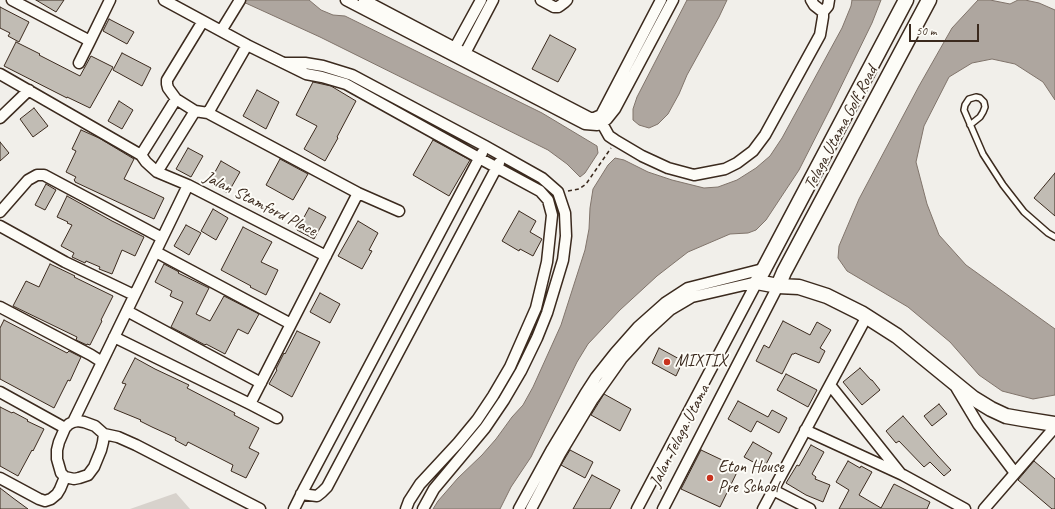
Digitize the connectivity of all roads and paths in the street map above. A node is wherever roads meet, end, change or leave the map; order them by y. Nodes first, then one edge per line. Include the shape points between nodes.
1 (12, 0) edge
2 (110, 0) edge
3 (164, 0) edge
4 (346, 0) edge
5 (364, 0) edge
6 (480, 0) edge
7 (493, 0) edge
8 (541, 0) edge
9 (567, 0) edge
10 (661, 0) edge
11 (673, 0) edge
12 (811, 0) edge
13 (829, 0) edge
14 (906, 0) edge
15 (930, 0) edge
16 (238, 4) edge
17 (823, 12) junction
18 (203, 22) junction
19 (221, 31) junction
20 (90, 41) junction
21 (247, 45) junction
22 (453, 52) junction
23 (463, 57) junction
24 (79, 63) dead end
25 (283, 63) junction
26 (2, 77) edge
27 (28, 90) junction
28 (176, 99) junction
29 (195, 111) junction
30 (208, 112) junction
31 (0, 118) edge
32 (600, 120) junction
33 (970, 125) junction
34 (615, 140) junction
35 (485, 146) junction
36 (142, 155) junction
37 (503, 156) junction
38 (479, 158) junction
39 (497, 168) junction
40 (157, 172) junction
41 (188, 185) junction
42 (558, 192) junction
43 (358, 193) junction
44 (399, 211) dead end
45 (0, 212) edge
46 (0, 226) edge
47 (1055, 237) edge
48 (162, 238) junction
49 (156, 252) junction
50 (326, 256) junction
51 (763, 269) junction
52 (784, 272) junction
53 (756, 282) junction
54 (778, 286) junction
55 (799, 286) junction
56 (134, 295) junction
57 (0, 306) edge
58 (127, 311) junction
59 (867, 316) junction
60 (291, 324) junction
61 (114, 337) junction
62 (102, 362) junction
63 (953, 382) junction
64 (261, 383) junction
65 (830, 385) junction
66 (0, 392) edge
67 (250, 404) junction
68 (277, 418) dead end
69 (69, 425) junction
70 (1055, 426) edge
71 (805, 430) junction
72 (104, 434) junction
73 (1016, 473) junction
74 (903, 475) junction
75 (65, 477) junction
76 (0, 478) edge
77 (773, 490) junction
78 (301, 494) junction
79 (260, 509) edge
80 (294, 509) edge
81 (406, 509) edge
82 (423, 509) edge
83 (519, 509) edge
84 (531, 509) edge
85 (637, 509) edge
86 (663, 509) edge
87 (764, 509) edge
88 (810, 509) edge
89 (965, 509) edge
90 (984, 509) edge

1 - 20 street
2 - 20 street
3 - 18 street
4 - 22 street
5 - 22 street
6 - 22 street
7 - 23 street
8 - 9 street via 554,7 562,5
10 - 32 street via 600,115
11 - 32 street via 615,109 607,119
12 - 17 street
13 - 17 street
14 - 51 main road, Telaga Utama Golf Road
15 - 52 main road, Telaga Utama Golf Road
16 - 19 street
17 - 34 street via 820,35 765,135 753,151 737,163 725,170 694,175 668,168
18 - 19 street
18 - 28 street via 167,80 168,88
19 - 21 street
20 - 24 street
21 - 25 street
21 - 30 street
22 - 23 street
23 - 32 street via 590,118
25 - 35 street via 323,66 352,75
25 - 38 street via 306,74 346,84
26 - 27 street
27 - 31 street
27 - 36 street
28 - 29 street
28 - 36 street
29 - 30 street
29 - 40 street
30 - 43 street
32 - 34 street via 609,136
33 - 33 lane via 984,112 984,102 980,98 969,99 965,104 964,110
33 - 47 lane via 983,154 1003,185 1024,212
34 - 42 path via 586,184 579,189
35 - 37 street
35 - 38 street
36 - 40 street
37 - 39 street
37 - 42 street via 542,178
38 - 39 street
38 - 78 street
39 - 78 street via 326,487 317,496
39 - 81 street via 540,191 548,200 552,215 547,262 536,308 510,367 493,396 458,443 420,484
40 - 41 street
41 - 48 street, Jalan Stamford Place
41 - 50 street, Jalan Stamford Place
42 - 82 street via 564,213 566,236 563,260 537,338 489,423 434,489
43 - 44 street
43 - 50 street, Jalan Stamford Place
45 - 48 street via 28,180 37,175 44,175
46 - 56 street via 65,262
48 - 49 street, Jalan Stamford Place
49 - 56 street, Jalan Stamford Place
49 - 60 street
50 - 60 street, Jalan Stamford Place
51 - 52 main road
51 - 53 main road, Jalan Telaga Utama
51 - 83 street via 688,288 665,303 638,327 585,394
52 - 54 main road, Jalan Telaga Utama
52 - 55 main road
53 - 54 main road
53 - 84 street via 692,297 670,310 645,333 622,358 593,399
53 - 85 street, Jalan Telaga Utama
54 - 55 main road
54 - 86 street, Jalan Telaga Utama
55 - 59 main road via 827,296
56 - 58 street, Jalan Stamford Place
57 - 62 street
58 - 61 street, Jalan Stamford Place
58 - 64 street
59 - 63 main road via 897,336
59 - 65 street
60 - 64 street, Jalan Stamford Place
61 - 62 street, Jalan Stamford Place
61 - 67 street
62 - 69 street, Jalan Stamford Place
63 - 70 main road via 991,410 1006,416
63 - 73 street via 978,424
64 - 67 street, Jalan Stamford Place
65 - 71 street
65 - 74 street
66 - 69 street
67 - 68 street
69 - 72 street via 78,421 84,422 95,426
69 - 75 street, Jalan Stamford Place via 61,435 57,454 61,473
70 - 73 street
71 - 74 street
71 - 77 street
72 - 75 street via 96,463 88,475 74,479
72 - 79 street via 136,445
73 - 90 street
74 - 89 street
75 - 76 street via 57,494 45,500
77 - 87 street
77 - 88 street
78 - 80 street

